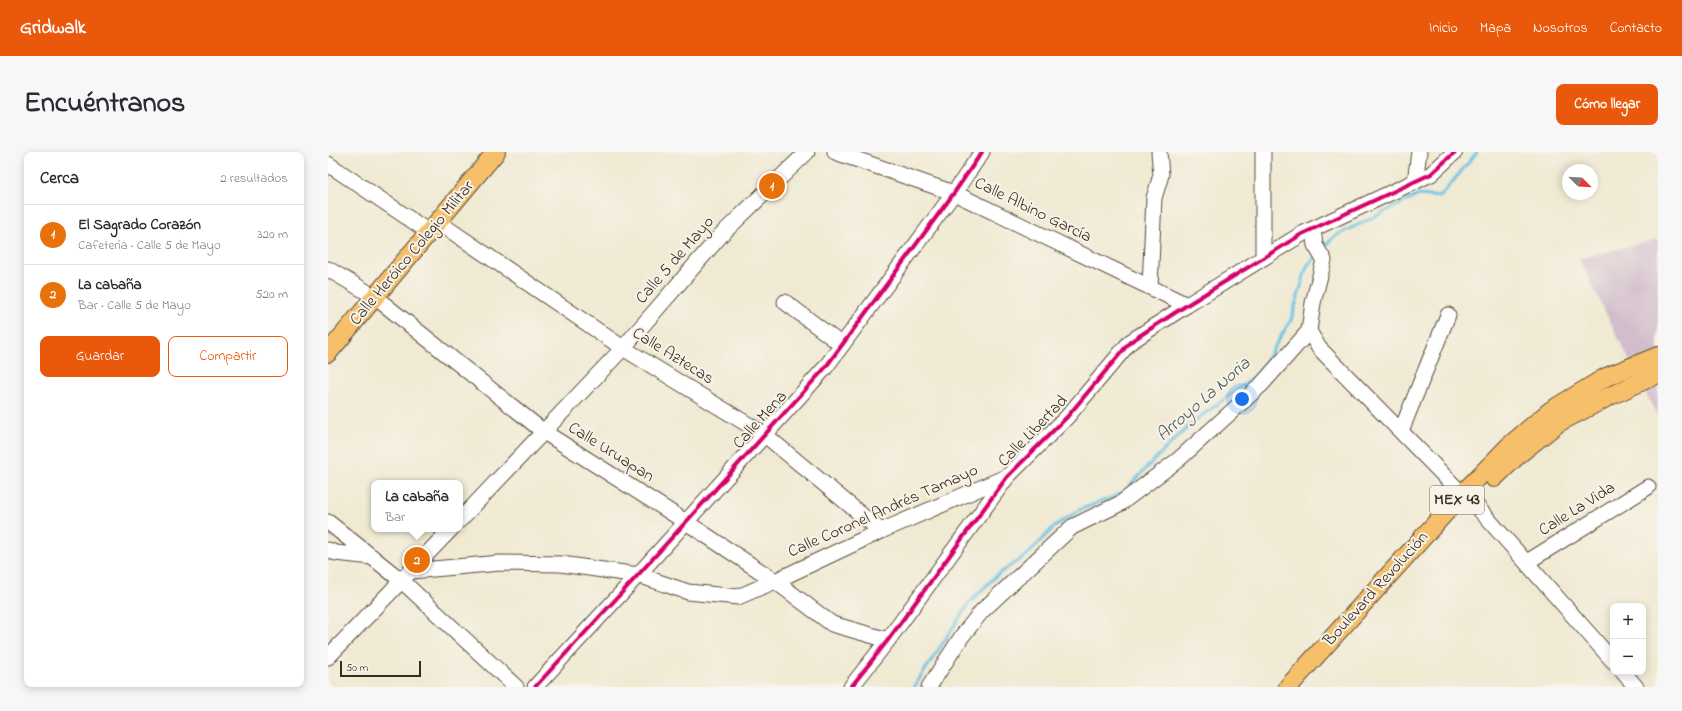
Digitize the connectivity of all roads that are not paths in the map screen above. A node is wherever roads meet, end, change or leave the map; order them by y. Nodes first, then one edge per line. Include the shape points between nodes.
1 (496, 152) edge
2 (807, 152) edge
3 (835, 152) edge
4 (982, 152) edge
5 (1159, 152) edge
6 (1263, 152) edge
7 (1419, 152) edge
8 (1455, 152) edge
9 (328, 164) edge
10 (1415, 182) junction
11 (954, 193) junction
12 (433, 227) junction
13 (1313, 229) junction
14 (1263, 258) junction
15 (328, 269) edge
16 (1150, 287) junction
17 (375, 297) junction
18 (785, 302) dead end
19 (1187, 305) junction
20 (1448, 314) dead end
21 (1309, 331) junction
22 (842, 345) junction
23 (624, 348) junction
24 (328, 353) edge
25 (1658, 356) edge
26 (1658, 374) edge
27 (1401, 431) junction
28 (544, 432) junction
29 (765, 435) junction
30 (1007, 477) junction
31 (1648, 487) dead end
32 (1467, 498) junction
33 (463, 517) edge
34 (328, 522) edge
35 (686, 522) junction
36 (881, 531) junction
37 (448, 532) edge
38 (328, 550) edge
39 (372, 557) junction
40 (1527, 562) junction
41 (638, 575) junction
42 (406, 576) junction
43 (775, 581) junction
44 (888, 640) junction
45 (328, 657) edge
46 (1610, 658) edge
47 (1318, 663) junction
48 (1626, 675) edge
49 (516, 687) edge
50 (535, 687) edge
51 (851, 687) edge
52 (929, 687) edge
53 (1288, 687) edge
54 (1304, 687) edge
55 (1636, 687) edge

1 - 12 main road, Calle Heróico Colegio Militar
2 - 23 street, Calle 5 de Mayo via 722,234
3 - 11 street, Calle Albino García
4 - 11 street, Calle Mena
5 - 16 street via 1161,175 1154,198
6 - 14 street
7 - 10 street
8 - 10 street, Calle Libertad via 1431,174
9 - 12 street, Calle Aztecas
10 - 13 street, Calle Libertad
11 - 16 street, Calle Albino García
11 - 22 street, Calle Mena
12 - 17 main road, Calle Heróico Colegio Militar
12 - 23 street, Calle Aztecas
13 - 14 street, Calle Libertad
13 - 21 street via 1315,245 1324,260
14 - 19 street, Calle Libertad
15 - 17 street, Calle Uruapan
16 - 19 street, Calle Albino García
17 - 24 main road, Calle Heróico Colegio Militar
17 - 28 street, Calle Uruapan
18 - 22 street
19 - 30 street, Calle Libertad via 1130,342 1067,417
20 - 27 street
21 - 27 street via 1319,348
21 - 52 street via 1261,385 1178,460 1121,503 1072,527 982,610
22 - 29 street, Calle Mena via 825,368
23 - 28 street, Calle 5 de Mayo
23 - 29 street, Calle Aztecas
25 - 32 main road, Boulevard Revolución / MEX 43 via 1606,377 1550,411 1510,445
26 - 32 main road, Boulevard Revolución / MEX 43 via 1558,423 1518,455 1477,494
27 - 32 street
28 - 33 street, Calle 5 de Mayo
28 - 35 street, Calle Uruapan
29 - 35 street, Calle Mena
29 - 36 street, Calle Aztecas
30 - 36 street, Calle Coronel Andrés Tamayo
30 - 44 street, Calle Libertad
31 - 40 street, Calle La Vida
32 - 40 street
32 - 47 main road, Boulevard Revolución / MEX 43
34 - 39 street
35 - 41 street, Calle Mena
35 - 43 street, Calle Uruapan
36 - 43 street, Calle Coronel Andrés Tamayo
37 - 42 street
38 - 39 street
39 - 42 street
40 - 46 street
41 - 42 street, Calle Coronel Andrés Tamayo via 561,564 500,563
41 - 43 street, Calle Coronel Andrés Tamayo via 688,592 738,597
41 - 50 street, Calle Mena
42 - 45 street
42 - 49 street
43 - 44 street, Calle Uruapan via 832,624
44 - 51 street, Calle Libertad
47 - 53 main road, Boulevard Revolución / MEX 43
47 - 54 main road, Boulevard Revolución / MEX 43
48 - 55 street

